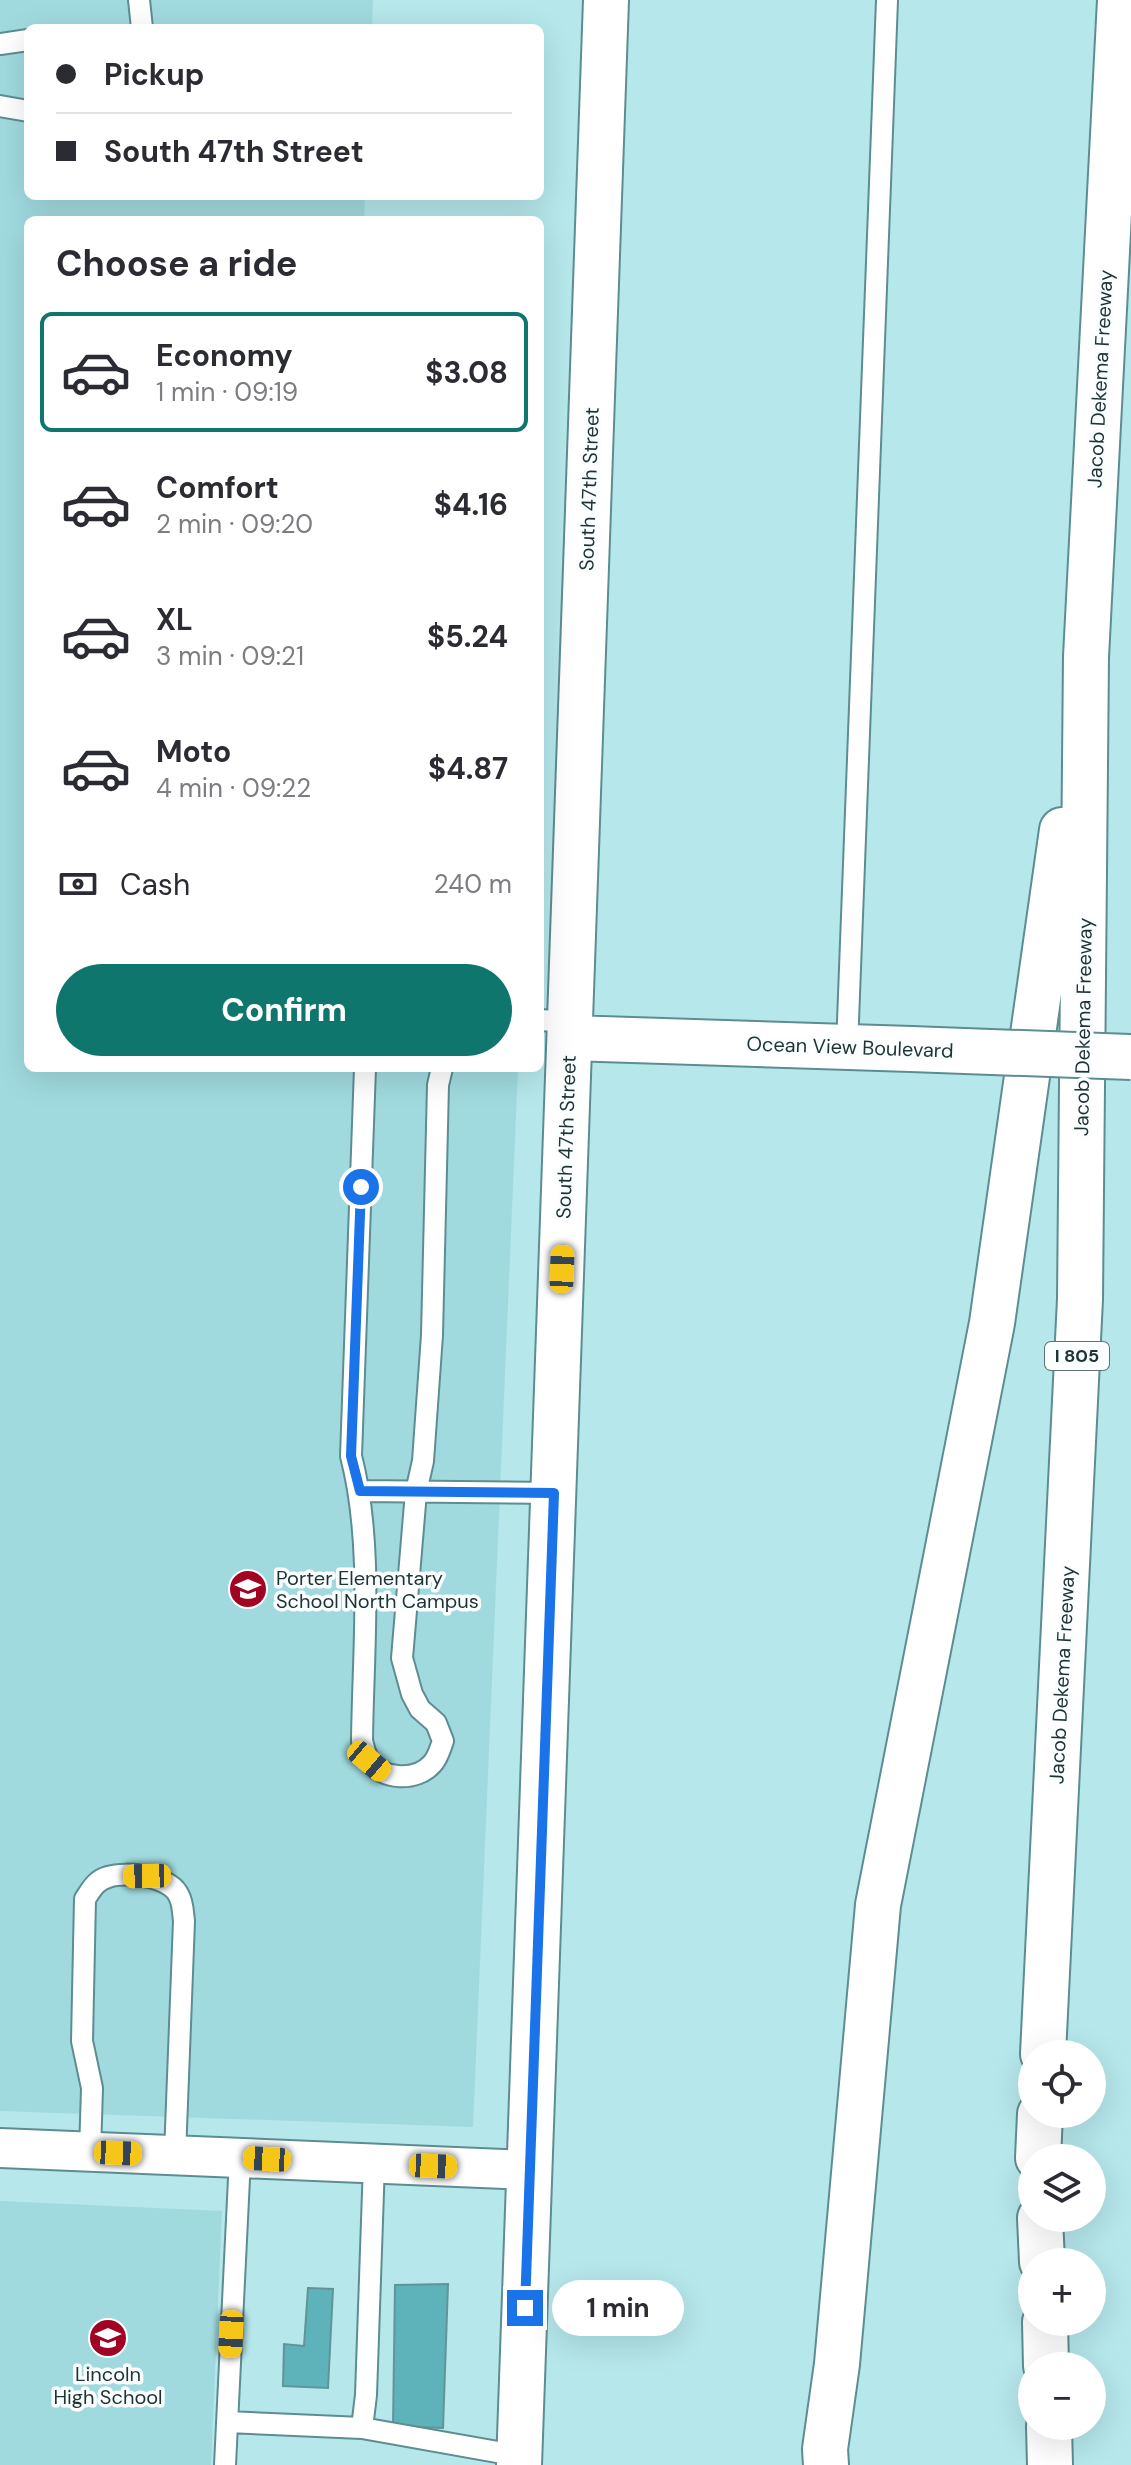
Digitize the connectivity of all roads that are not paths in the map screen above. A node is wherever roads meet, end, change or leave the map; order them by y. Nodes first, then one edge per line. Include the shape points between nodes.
1 (139, 0) edge
2 (606, 0) edge
3 (887, 0) edge
4 (1120, 0) edge
5 (142, 24) edge
6 (24, 41) edge
7 (0, 44) edge
8 (0, 106) edge
9 (24, 110) edge
10 (1086, 657) junction
11 (560, 1027) edge
12 (847, 1047) junction
13 (1131, 1057) edge
14 (365, 1072) edge
15 (441, 1072) edge
16 (360, 1491) junction
17 (416, 1492) junction
18 (554, 1493) junction
19 (1044, 2040) edge
20 (0, 2148) edge
21 (90, 2152) junction
22 (175, 2155) junction
23 (240, 2158) junction
24 (374, 2163) junction
25 (530, 2170) junction
26 (227, 2422) junction
27 (362, 2428) junction
28 (1049, 2440) edge
29 (520, 2461) edge
30 (225, 2465) edge
31 (826, 2465) edge
32 (1050, 2465) edge

1 - 5 lane
2 - 11 main road, South 47th Street
3 - 12 lane
4 - 10 main road, Jacob Dekema Freeway / I 805
6 - 7 lane
8 - 9 lane
10 - 19 main road, Jacob Dekema Freeway / I 805 via 1080,1299
10 - 31 main road via 992,1323 878,1905
11 - 12 main road, Ocean View Boulevard
11 - 18 main road, South 47th Street
12 - 13 main road, Ocean View Boulevard, bridge
14 - 16 lane via 351,1456
15 - 17 lane via 432,1335
16 - 17 lane
16 - 17 lane via 365,1547 362,1741 369,1761 399,1777 421,1774 435,1762 443,1741 436,1723 416,1701 402,1658
17 - 18 lane
18 - 25 main road, South 47th Street
20 - 21 street
21 - 22 street
21 - 22 lane via 92,2088 82,2041 85,1899 95,1883 108,1876 147,1876 179,1894 184,1921
22 - 23 street
23 - 24 street
23 - 26 lane
24 - 25 street
24 - 27 lane
25 - 29 main road, South 47th Street
26 - 27 lane
26 - 30 lane
27 - 29 lane
28 - 32 main road

